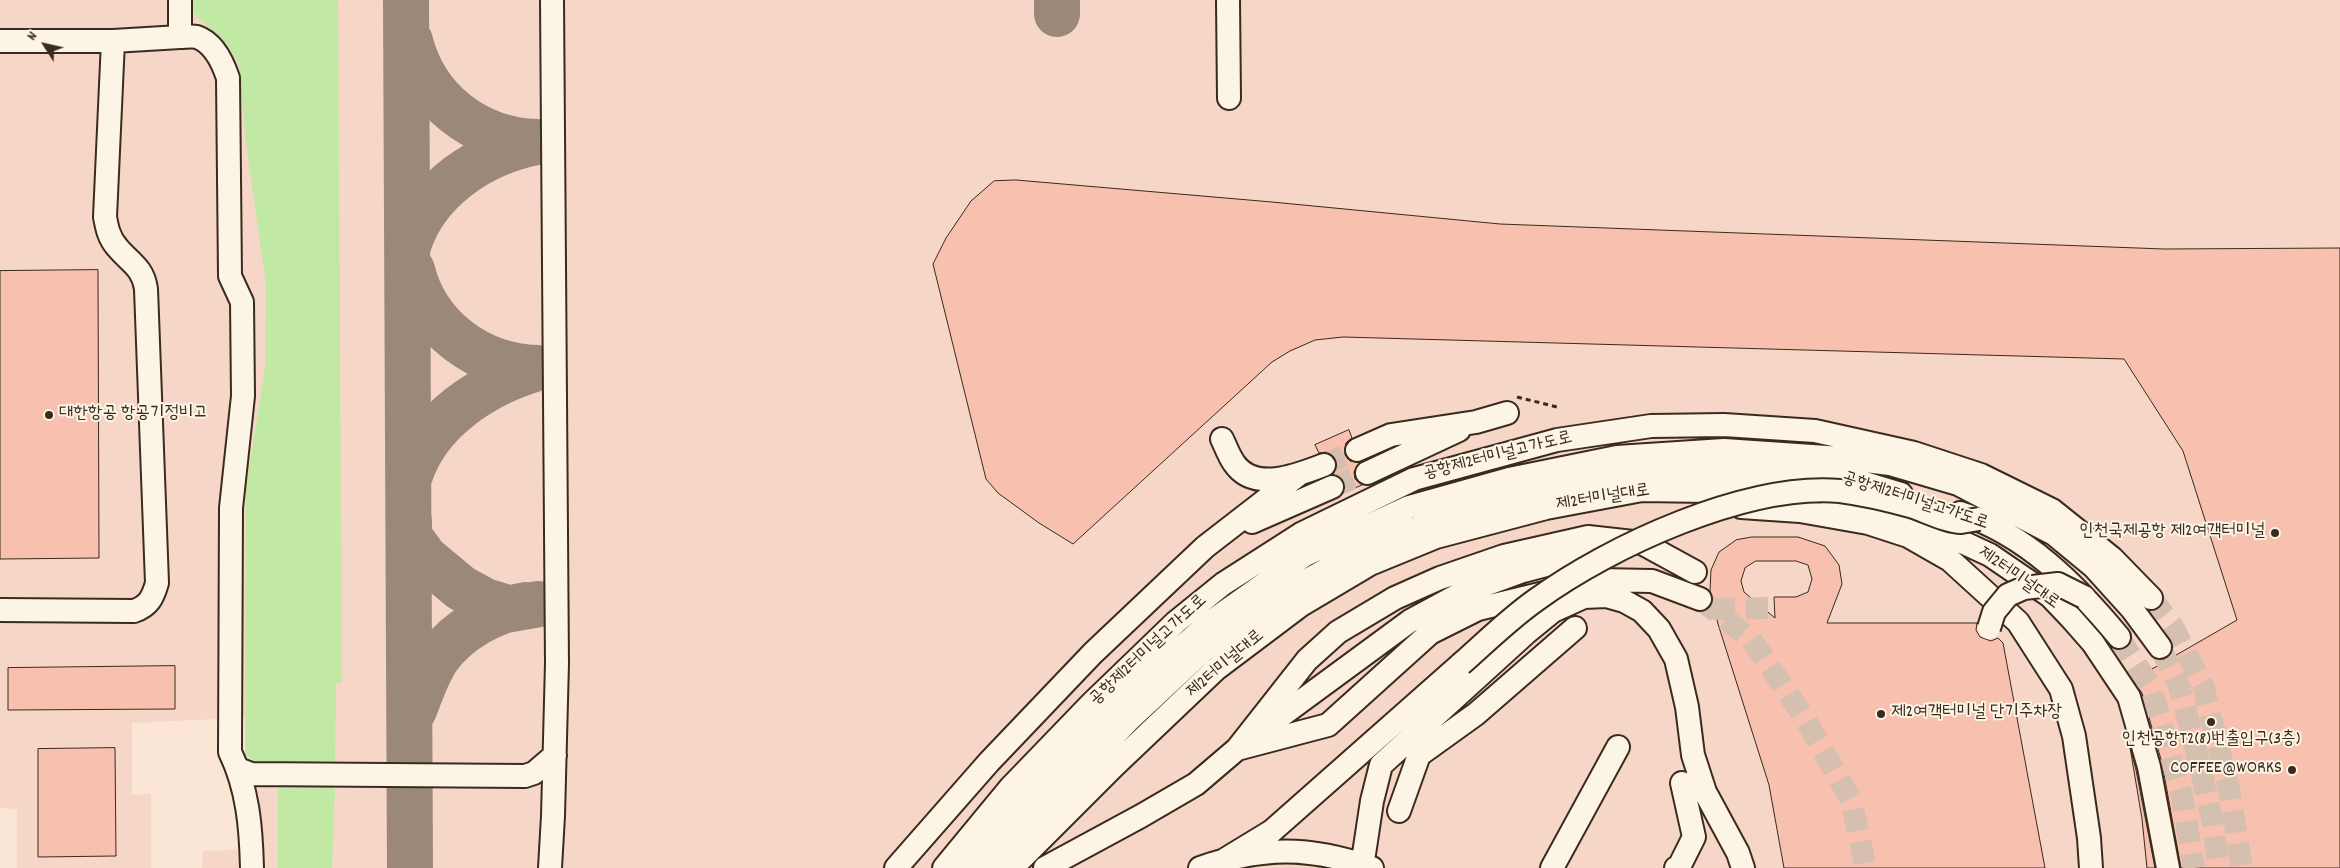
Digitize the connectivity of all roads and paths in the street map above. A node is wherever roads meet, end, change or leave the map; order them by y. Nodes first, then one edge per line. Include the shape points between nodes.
1 (180, 0) edge
2 (552, 0) edge
3 (1228, 0) edge
4 (180, 37) junction
5 (0, 41) edge
6 (113, 41) junction
7 (1229, 98) dead end
8 (1507, 413) dead end
9 (1476, 422) junction
10 (1222, 439) dead end
11 (1357, 450) tunnel mouth
12 (1324, 465) tunnel mouth
13 (1366, 472) tunnel mouth
14 (1298, 475) junction
15 (1332, 487) tunnel mouth
16 (1722, 490) junction
17 (1979, 519) junction
18 (1205, 547) junction
19 (1584, 555) dead end
20 (1695, 572) dead end
21 (2084, 596) junction
22 (2151, 598) tunnel mouth
23 (1700, 599) tunnel mouth
24 (0, 610) edge
25 (1576, 628) dead end
26 (1989, 628) dead end
27 (2120, 637) tunnel mouth
28 (2160, 647) tunnel mouth
29 (1618, 747) dead end
30 (1237, 749) junction
31 (555, 755) junction
32 (238, 769) junction
33 (525, 776) junction
34 (1682, 783) dead end
35 (1399, 811) dead end
36 (553, 816) junction
37 (1226, 859) junction
38 (1368, 861) edge
39 (895, 866) edge
40 (252, 868) edge
41 (550, 868) edge
42 (944, 868) edge
43 (965, 868) edge
44 (989, 868) edge
45 (1012, 868) edge
46 (1045, 868) edge
47 (1200, 868) edge
48 (1552, 868) edge
49 (1676, 868) edge
50 (1743, 868) edge
51 (2091, 868) edge
52 (2168, 868) edge

1 - 4 street
2 - 31 street
3 - 7 street
4 - 6 street
4 - 32 street via 197,37 216,52 228,78 230,276 242,302 243,396 231,518 230,752
5 - 6 street
6 - 24 street via 106,217 108,232 144,277 146,289 157,583 145,607 134,611
8 - 9 street
9 - 11 street via 1391,435
9 - 13 street
10 - 14 street via 1234,464 1247,474 1269,481
12 - 14 street
14 - 18 street
15 - 18 street via 1258,518
16 - 45 street, 제2터미널대로 via 1642,490 1546,508 1436,537 1370,564 1301,605 1216,669
16 - 51 street via 1741,507 1800,510 1868,523 1908,536 1950,560 2018,622 2061,689 2074,736
16 - 52 street, 제2터미널대로 via 1772,491 1842,501 1906,516 1990,555 2050,596 2093,643 2129,698 2150,767
17 - 21 street, 공항제2터미널고가도로, bridge via 2023,542
17 - 37 street, bridge via 1959,522 1908,505 1815,490 1740,502 1655,534 1570,576 1528,605 1272,831
17 - 44 street, 공항제2터미널고가도로 via 1848,478 1755,471 1644,475 1562,486 1429,523 1363,549 1291,589 1203,651 1128,721
18 - 39 street via 1049,696
19 - 30 street via 1523,571 1460,594 1410,622
20 - 30 street via 1642,543 1588,537 1504,556 1440,578 1395,598 1338,632 1307,660
21 - 26 street, bridge via 2058,584 2024,588 2008,595 1994,612
21 - 27 street, 공항제2터미널고가도로
22 - 42 street, 공항제2터미널고가도로 via 2112,558 2052,510 1981,475 1914,453 1815,431 1724,425 1651,426 1556,440 1414,479 1301,534 1223,584 1176,622 1092,703 1010,788
23 - 30 street via 1652,581 1598,580 1478,610 1430,633 1328,725
25 - 35 street via 1476,714 1419,755
28 - 43 street, 제2터미널대로 via 2132,609 2094,567 2054,534 1958,484 1890,464 1841,458 1724,450 1616,457 1510,479 1409,508 1305,555 1209,624 1135,688
29 - 48 street
30 - 46 street via 1196,784
31 - 33 street via 534,773
31 - 36 street
32 - 33 street via 251,774
32 - 40 street via 251,823
33 - 36 street via 547,793 553,805
34 - 49 street via 1694,837
36 - 41 street
37 - 38 street via 1260,852 1312,852
37 - 47 street
38 - 50 street via 1372,801 1381,765 1554,611 1584,597 1606,596 1642,611 1659,629 1676,659 1687,707 1692,756 1705,792

